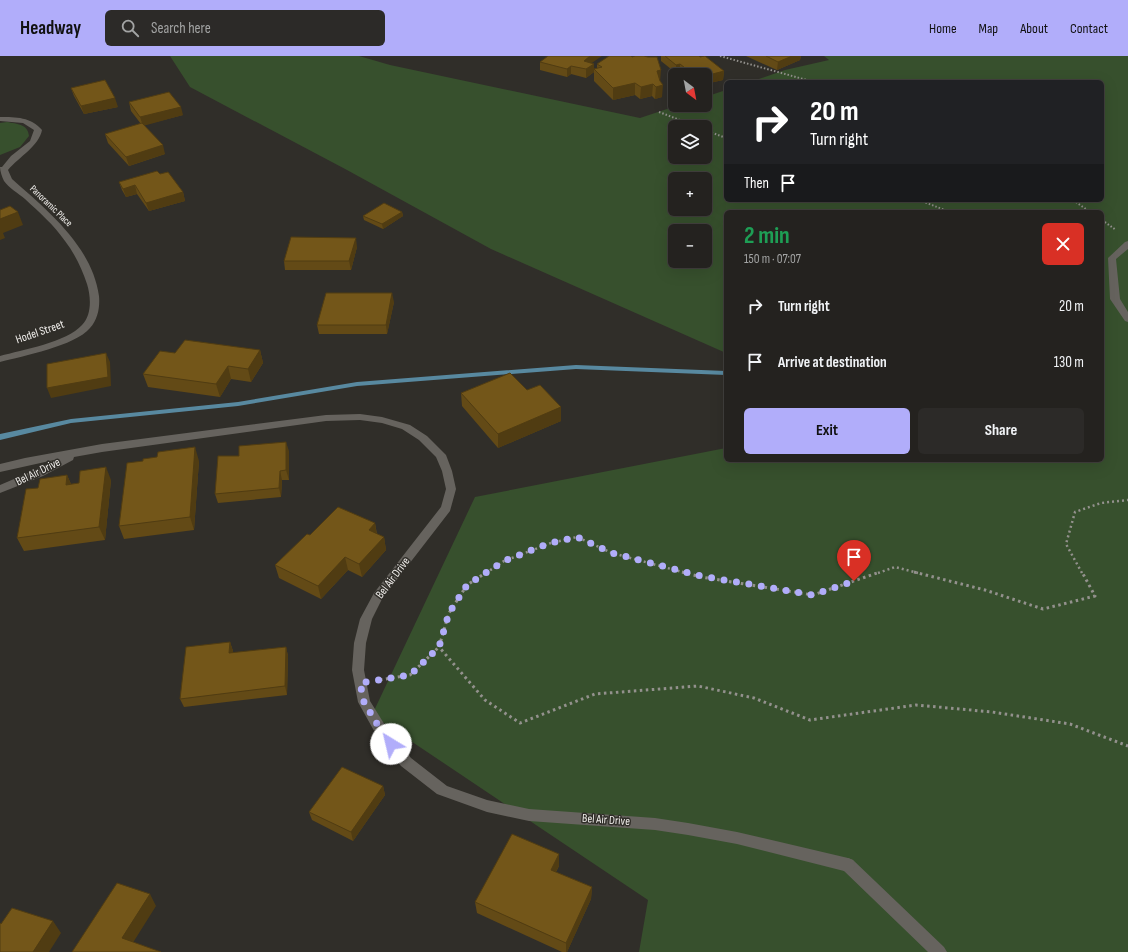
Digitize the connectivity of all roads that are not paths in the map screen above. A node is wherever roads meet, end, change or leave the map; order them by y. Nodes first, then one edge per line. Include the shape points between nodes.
1 (0, 119) edge
2 (2, 170) edge
3 (1128, 244) edge
4 (1128, 320) edge
5 (87, 326) joint
6 (0, 359) edge
7 (75, 454) junction
8 (0, 468) edge
9 (0, 489) edge
10 (939, 952) edge

1 - 2 street, Panoramic Place via 25,121 34,124 38,130 34,142
2 - 5 street, Panoramic Place via 8,180 60,229 78,253 94,290 95,305
3 - 4 street via 1112,258 1115,299
5 - 6 street, Hodel Street via 45,347
7 - 8 street, Bel Air Drive via 38,458
7 - 9 street, Bel Air Drive
7 - 10 street, Bel Air Drive via 134,443 326,418 382,420 406,427 423,438 441,455 448,471 450,489 446,508 378,596 366,619 360,643 358,670 364,702 383,734 406,762 442,790 487,806 529,815 682,828 848,865

